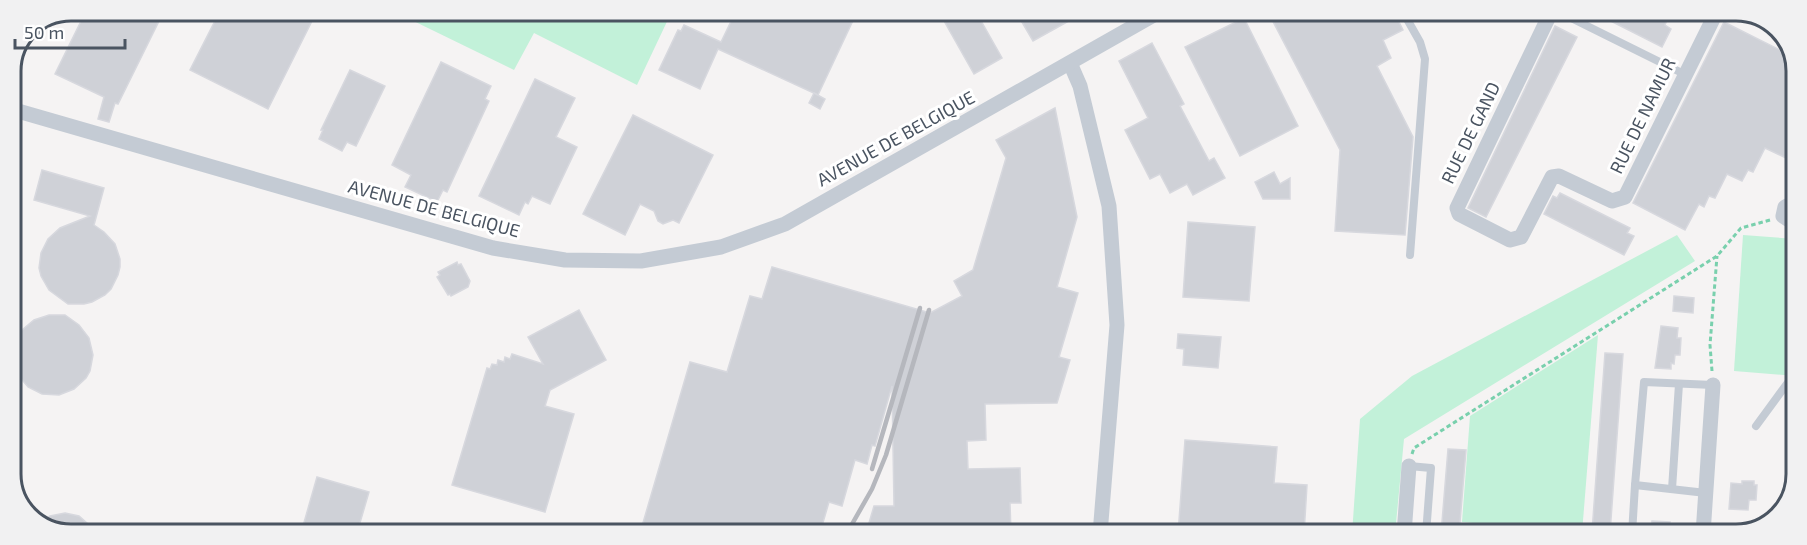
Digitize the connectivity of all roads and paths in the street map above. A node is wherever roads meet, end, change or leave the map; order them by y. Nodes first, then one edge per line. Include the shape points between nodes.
1 (1143, 21) edge
2 (1408, 21) edge
3 (1547, 21) edge
4 (1577, 21) edge
5 (1712, 21) edge
6 (1070, 63) junction
7 (1684, 74) junction
8 (21, 112) edge
9 (1552, 177) joint
10 (1786, 220) edge
11 (1410, 255) dead end
12 (1717, 256) junction
13 (1679, 384) junction
14 (1786, 385) edge
15 (1713, 386) junction
16 (1756, 426) dead end
17 (1409, 466) junction
18 (1635, 485) junction
19 (1672, 489) junction
20 (1706, 493) junction
21 (1101, 524) edge
22 (1405, 524) edge
23 (1427, 524) edge
24 (1633, 524) edge
25 (1704, 524) edge

1 - 6 street, AVENUE DE BELGIQUE
2 - 11 lane via 1425,59
3 - 9 street, RUE DE GAND via 1457,207 1459,214 1510,240 1521,237
4 - 7 lane
5 - 7 street, RUE DE NAMUR
6 - 8 street, AVENUE DE BELGIQUE via 785,224 721,247 641,261 565,260 493,248
6 - 21 street via 1080,86 1109,206 1117,325
7 - 9 street, RUE DE NAMUR via 1625,197 1612,201 1559,176
10 - 12 path via 1742,228
12 - 15 path via 1710,345
12 - 17 path via 1414,448
13 - 15 lane
13 - 18 lane via 1644,382
13 - 19 lane
14 - 16 lane
15 - 20 street
17 - 22 street
17 - 23 lane via 1431,468
18 - 19 lane
18 - 24 lane
19 - 20 lane
20 - 25 street

